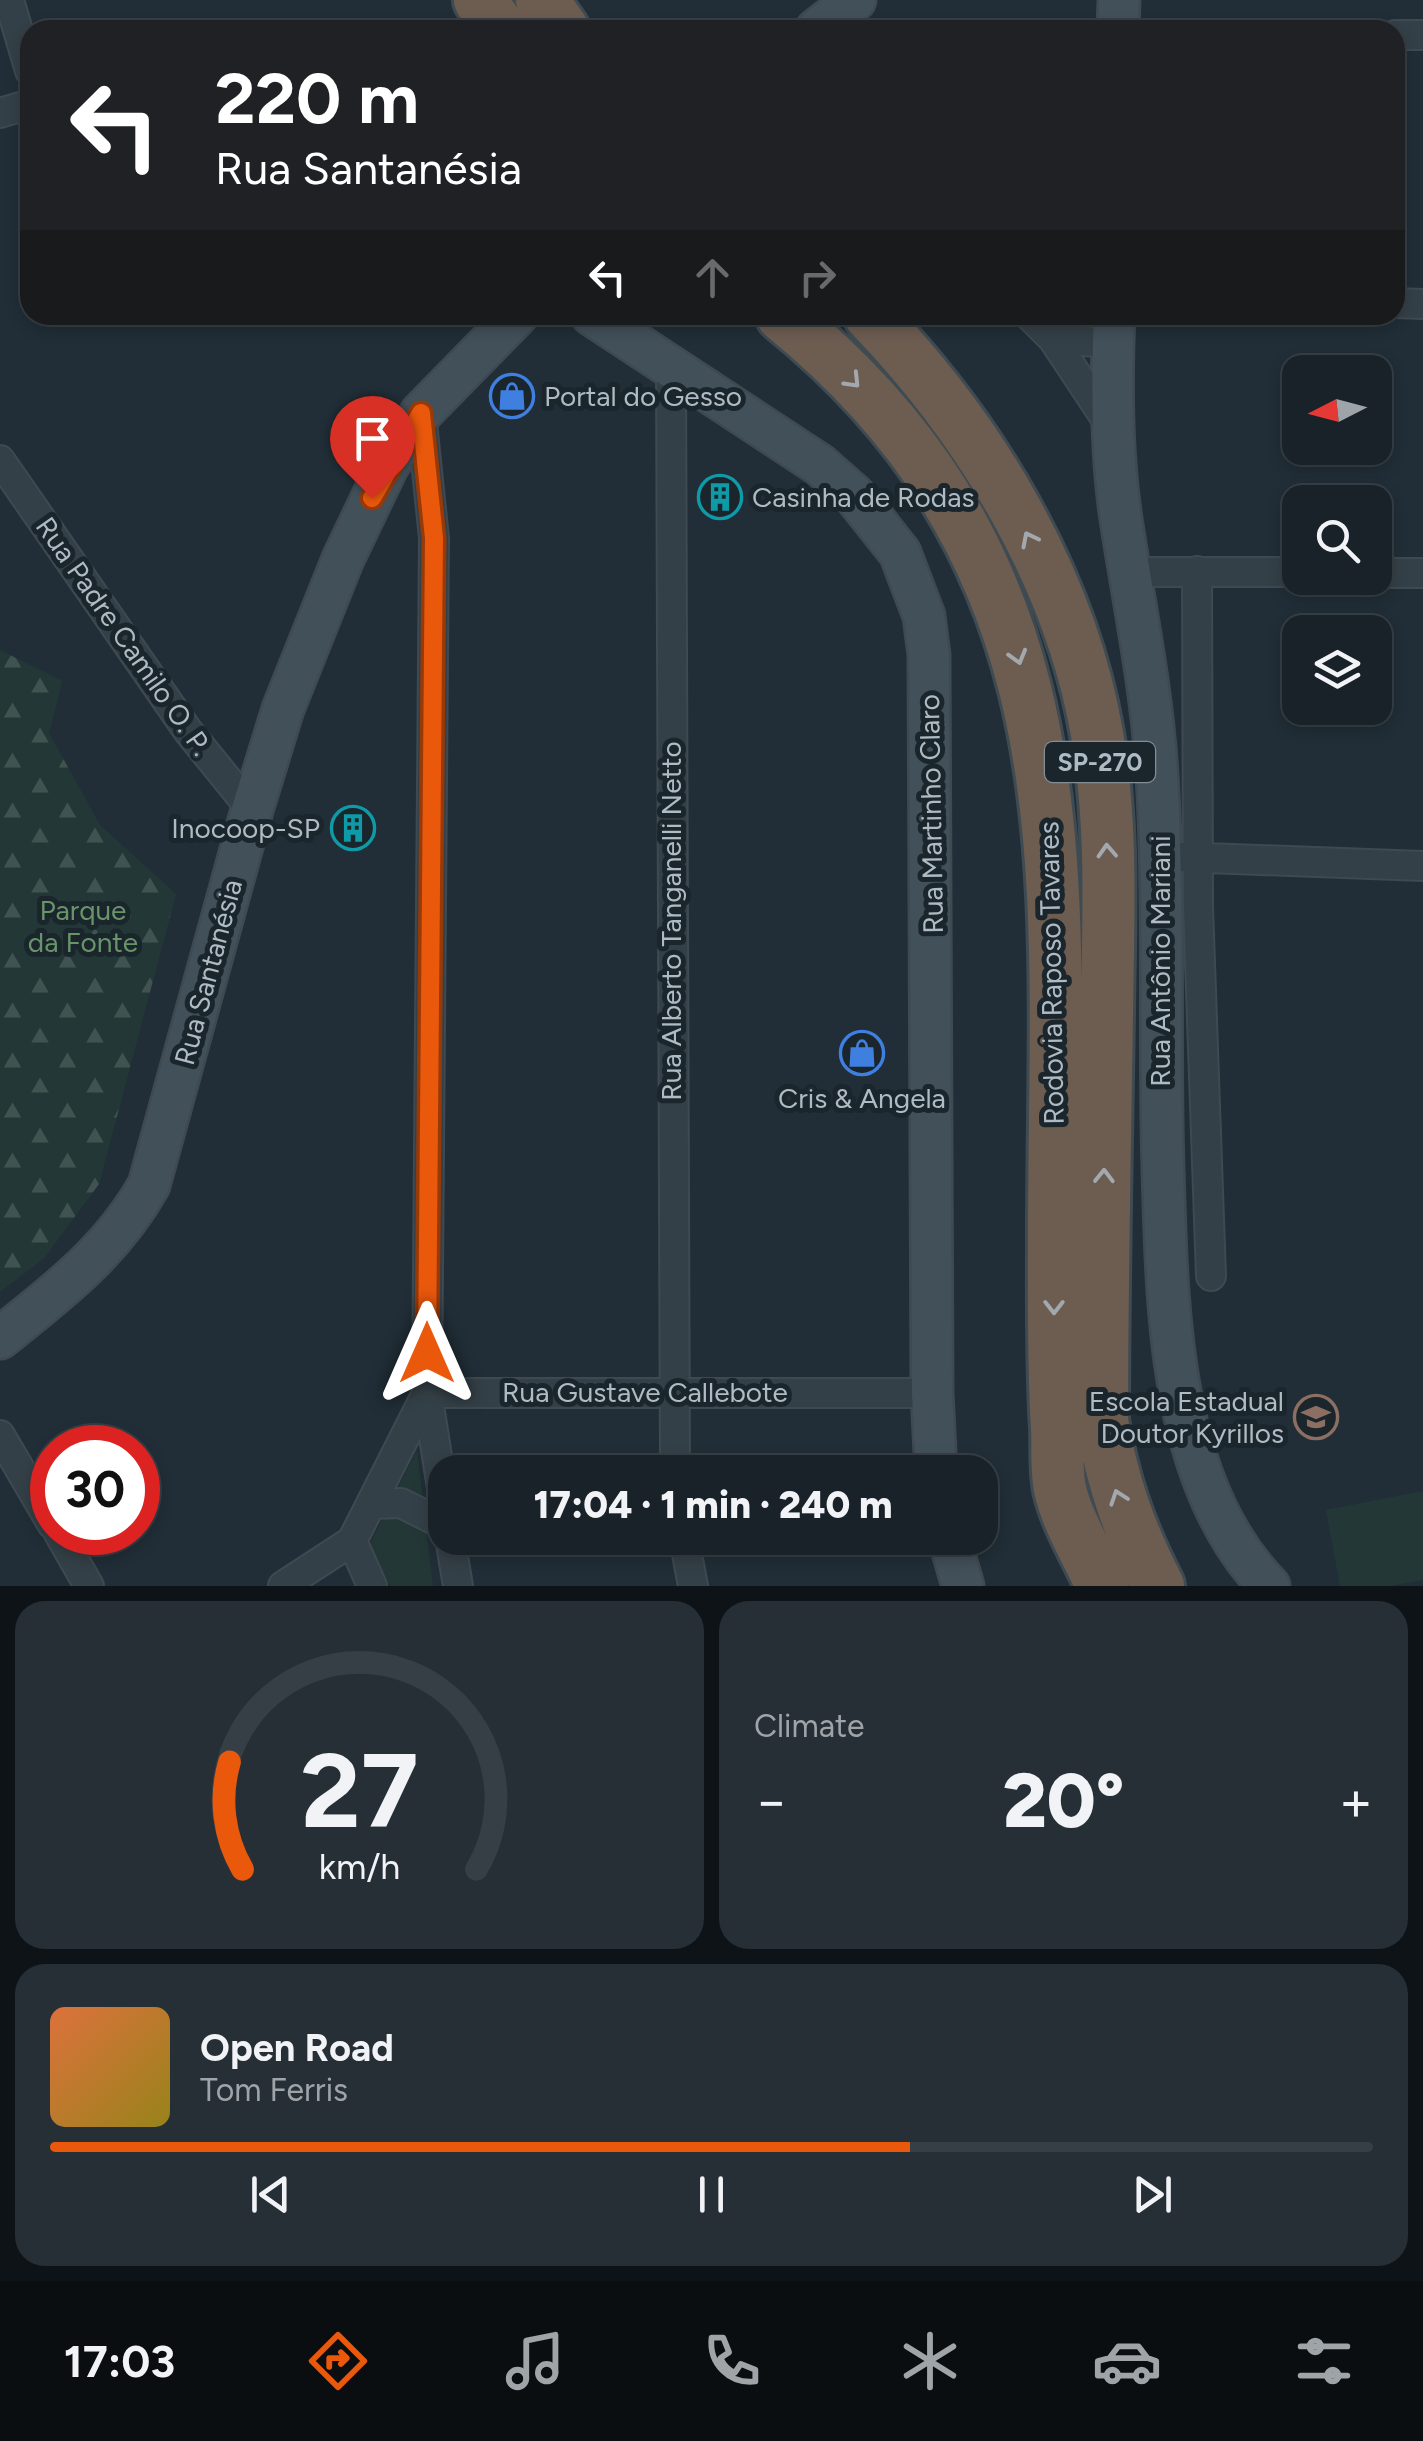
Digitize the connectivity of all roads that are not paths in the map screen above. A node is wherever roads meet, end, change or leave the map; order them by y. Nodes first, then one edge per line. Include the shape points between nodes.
1 (10, 0) edge
2 (854, 0) edge
3 (829, 20) edge
4 (20, 36) edge
5 (507, 325) edge
6 (607, 325) edge
7 (793, 325) edge
8 (879, 325) edge
9 (1039, 325) edge
10 (1114, 329) edge
11 (1053, 339) junction
12 (672, 370) junction
13 (421, 413) junction
14 (1112, 428) junction
15 (0, 460) edge
16 (1196, 571) junction
17 (1131, 572) junction
18 (1282, 572) edge
19 (1392, 573) edge
20 (1423, 573) edge
21 (252, 810) junction
22 (1179, 857) junction
23 (1423, 866) edge
24 (1210, 1276) dead end
25 (0, 1338) edge
26 (671, 1392) junction
27 (427, 1393) junction
28 (932, 1393) junction
29 (0, 1436) edge
30 (437, 1455) edge
31 (674, 1455) edge
32 (935, 1455) edge
33 (30, 1487) edge
34 (371, 1504) junction
35 (428, 1516) edge
36 (352, 1542) junction
37 (71, 1555) edge
38 (453, 1555) edge
39 (687, 1555) edge
40 (954, 1555) edge
41 (89, 1586) edge
42 (283, 1586) edge
43 (372, 1586) edge
44 (458, 1586) edge
45 (693, 1586) edge
46 (963, 1586) edge
47 (1102, 1586) edge
48 (1158, 1586) edge
49 (1269, 1586) edge

1 - 4 street
2 - 3 street
5 - 13 street, Rua Santanésia
6 - 12 street, Rua Martinho Claro
7 -> 47 highway, Rodovia Raposo Tavares / SP-270 via 908,439 948,498 1008,622 1032,704 1046,789 1052,902 1060,1490
48 -> 8 highway, Rodovia Raposo Tavares / SP-270 via 1112,1478 1102,1421 1109,879 1097,734 1077,653 1035,548 988,461
9 - 11 street
10 - 11 street
10 - 14 street, Rua Antônio Mariani
11 - 14 street
12 - 26 street, Rua Alberto Tanganelli Netto
12 - 28 street, Rua Martinho Claro via 820,464 854,495 900,553 924,616 933,814
13 - 21 street, Rua Santanésia via 342,559
13 - 27 street via 434,538
14 - 17 street, Rua Antônio Mariani
15 - 21 street, Rua Padre Camilo O. P. via 188,731
16 - 17 street
16 - 18 street
16 - 22 street, Rua Antônio Mariani
17 - 22 street, Rua Antônio Mariani via 1157,771
19 - 20 street
21 - 25 street, Rua Santanésia via 148,1185 102,1252
22 - 23 street
22 - 24 street, Rua Antônio Mariani
22 - 49 street, Rua Antônio Mariani via 1161,1102 1167,1298 1174,1354 1216,1507 1236,1546
26 - 27 street, Rua Gustave Callebote
26 - 28 street, Rua Gustave Callebote
26 - 31 street, Rua Alberto Tanganelli Netto
27 - 30 street
27 - 34 street
28 - 32 street, Rua Martinho Claro
29 - 33 street
34 - 35 street via 402,1502
34 - 36 street
36 - 42 street
36 - 43 street
37 - 41 street
38 - 44 street
39 - 45 street
40 - 46 street

